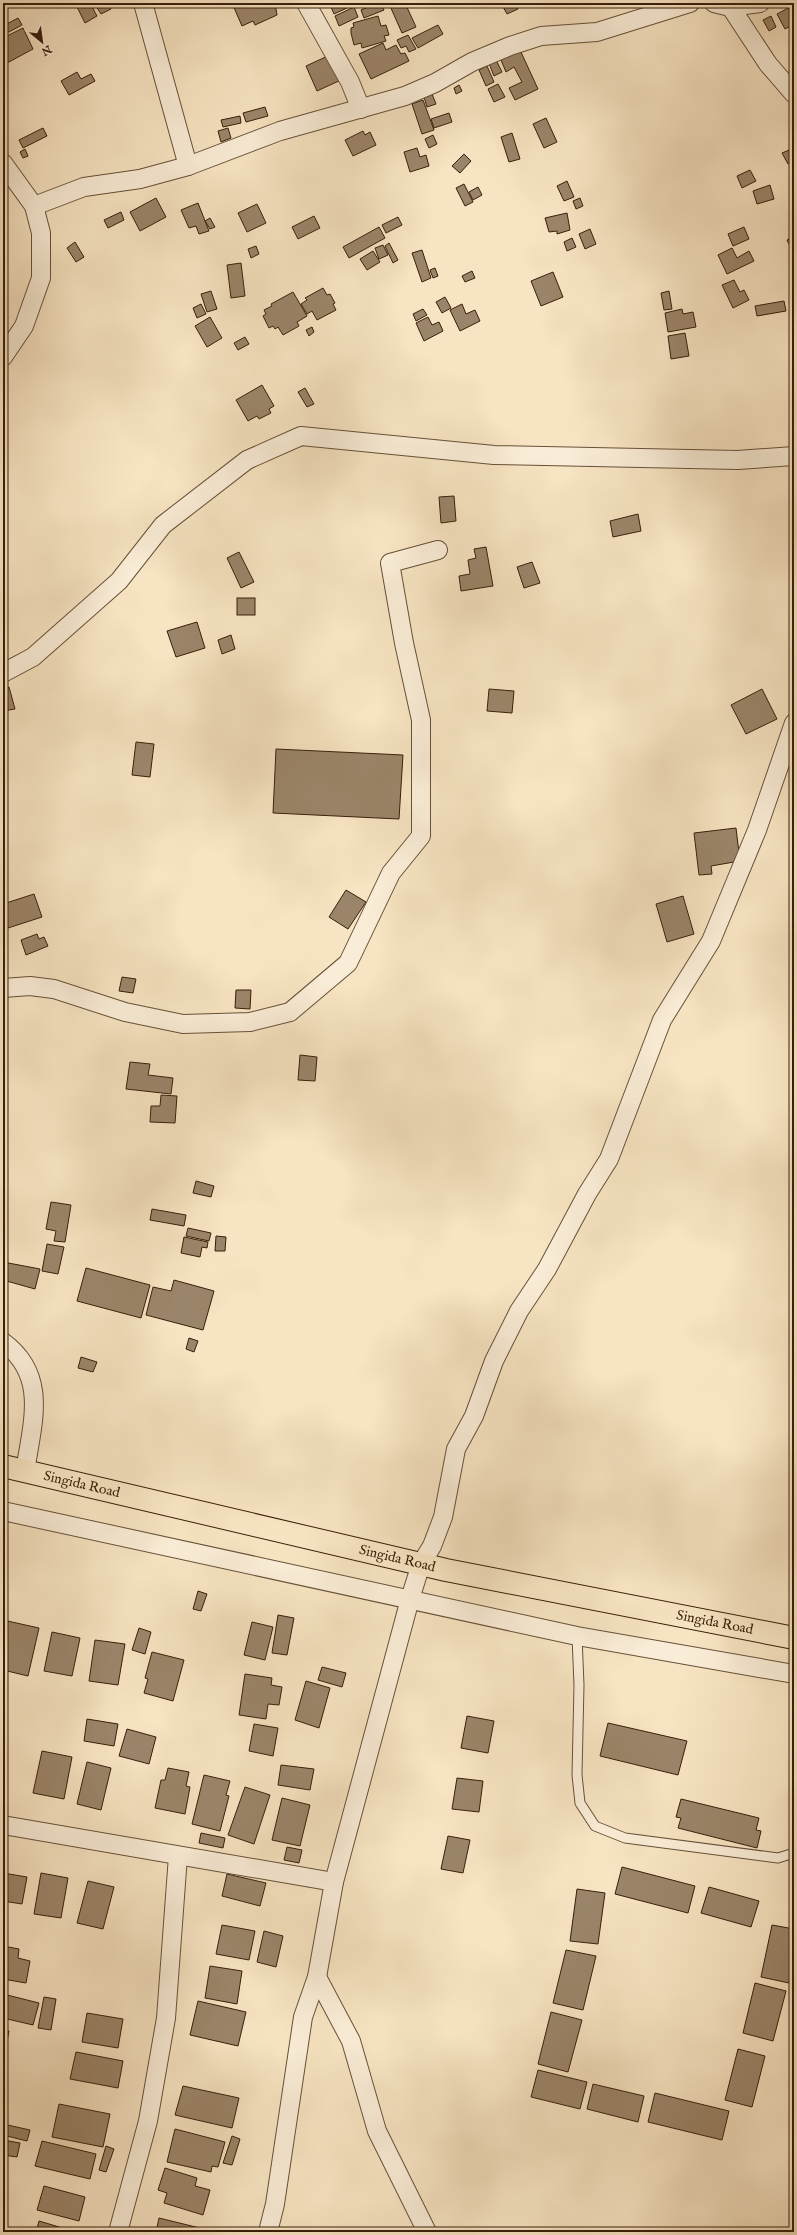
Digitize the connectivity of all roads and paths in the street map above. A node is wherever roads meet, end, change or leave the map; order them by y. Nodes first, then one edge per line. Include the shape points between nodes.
1 (143, 3) edge
2 (306, 3) edge
3 (690, 3) edge
4 (760, 3) edge
5 (724, 4) edge
6 (794, 94) edge
7 (361, 109) junction
8 (3, 163) edge
9 (188, 166) junction
10 (34, 206) junction
11 (3, 357) edge
12 (794, 456) edge
13 (438, 550) dead end
14 (3, 673) edge
15 (794, 723) edge
16 (789, 751) edge
17 (3, 988) edge
18 (3, 1342) edge
19 (3, 1466) edge
20 (25, 1472) junction
21 (3, 1511) edge
22 (421, 1564) junction
23 (410, 1599) junction
24 (577, 1636) junction
25 (794, 1638) edge
26 (794, 1674) edge
27 (3, 1825) edge
28 (794, 1853) edge
29 (178, 1856) junction
30 (334, 1882) junction
31 (317, 1977) junction
32 (118, 2232) edge
33 (268, 2232) edge
34 (427, 2232) edge

1 - 9 street
2 - 7 street via 350,82
3 - 7 street via 597,32 541,36 472,62 435,83 404,96
4 - 5 street
5 - 6 street via 768,64
7 - 9 street via 280,131
8 - 10 street
9 - 10 street via 140,179 84,187
10 - 11 street via 41,233 41,278 24,326
12 - 14 street via 738,460 494,454 301,436 248,460 163,525 113,586 33,657
13 - 17 street via 390,563 421,720 421,836 391,873 348,963 290,1012 250,1022 183,1024 125,1012 54,989 30,986
15 - 16 street
16 - 22 street via 711,942 662,1020 609,1159 587,1194 547,1270 519,1311 494,1361 474,1416 456,1449 443,1517 432,1546
18 - 20 street via 15,1351 30,1372 35,1400
19 - 20 highway, Singida Road
20 - 22 highway, Singida Road
21 - 23 street
22 - 23 street
22 - 25 highway, Singida Road
23 - 24 street
23 - 30 street
24 - 26 street
24 - 28 lane via 577,1775 580,1803 595,1826 632,1839 778,1858
27 - 29 street
29 - 30 street
29 - 32 street via 166,2018 148,2121
30 - 31 street
31 - 33 street via 303,2017 275,2204
31 - 34 street via 351,2041 377,2131

